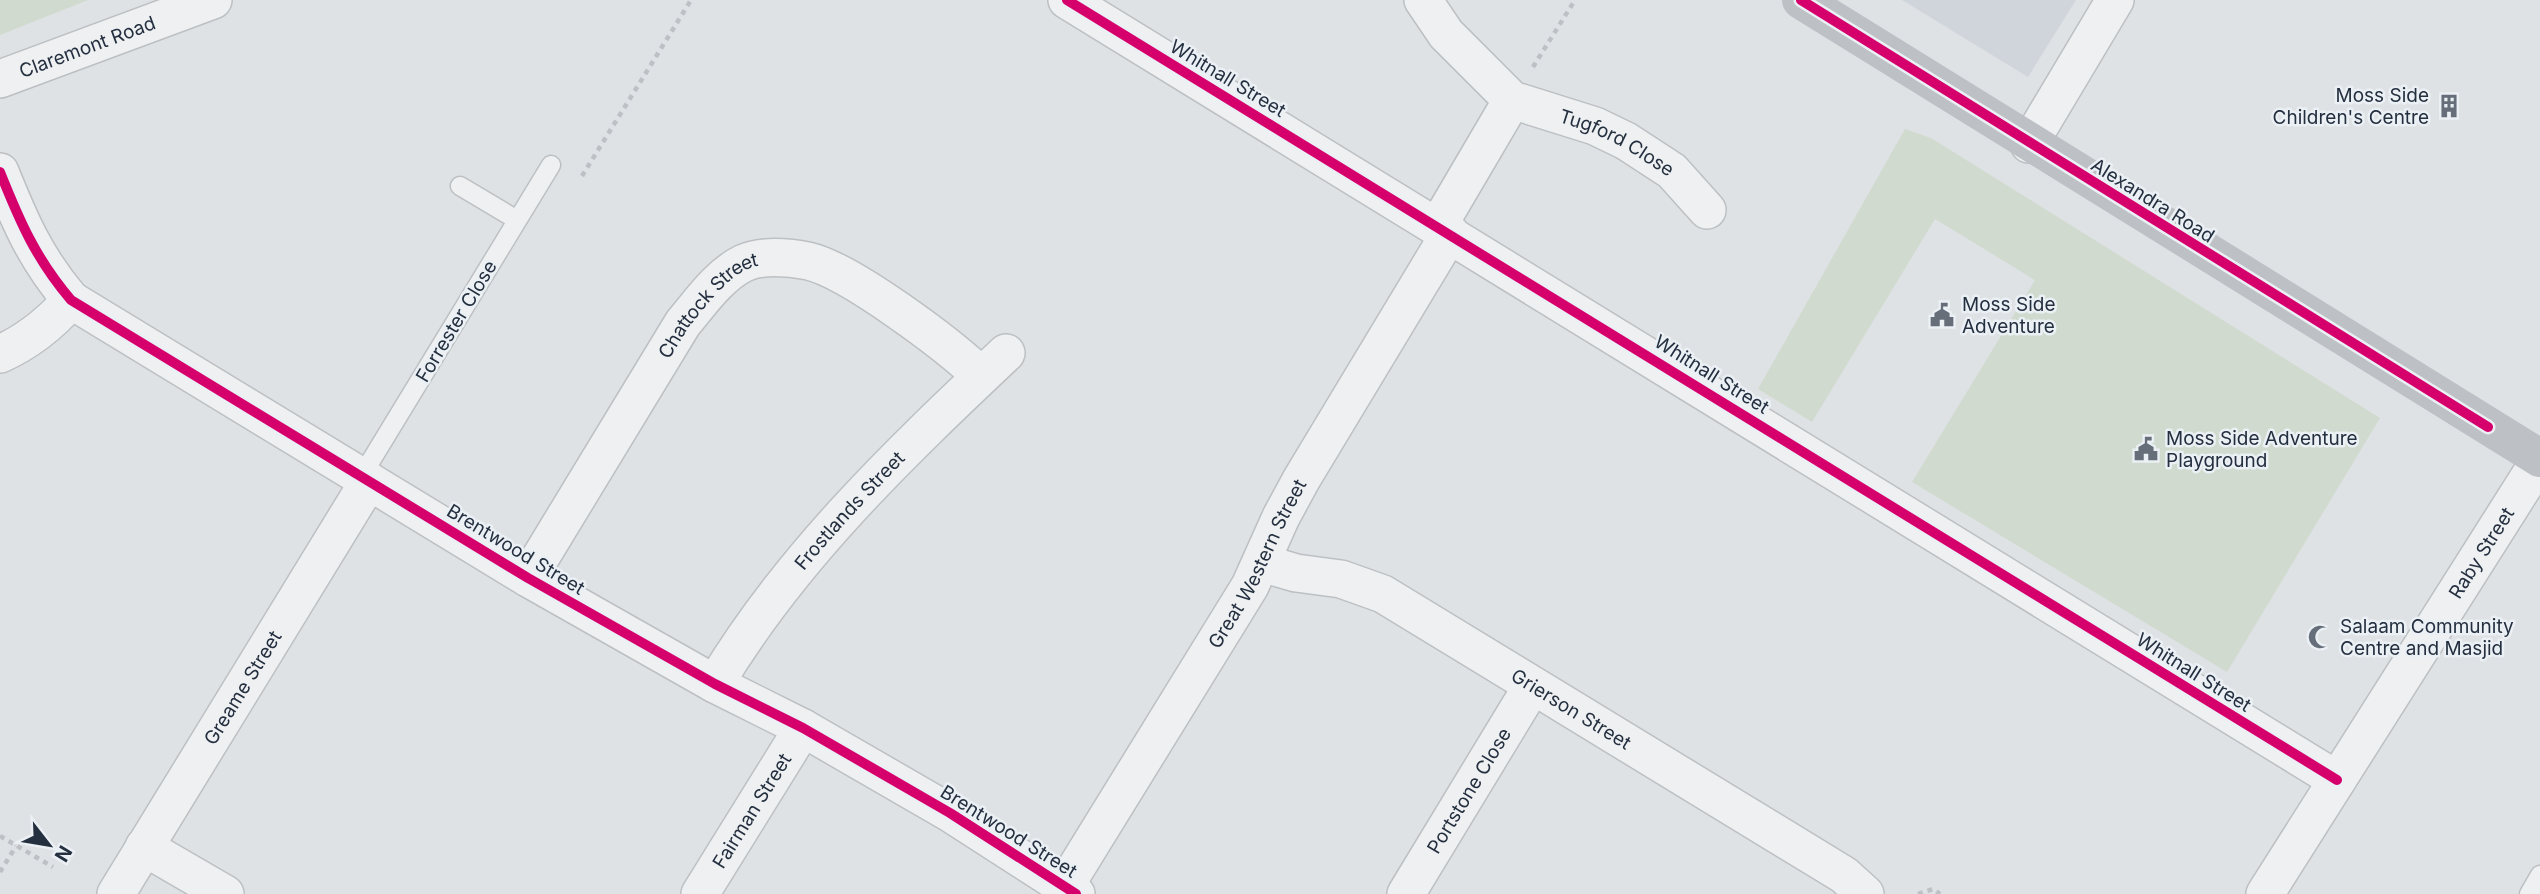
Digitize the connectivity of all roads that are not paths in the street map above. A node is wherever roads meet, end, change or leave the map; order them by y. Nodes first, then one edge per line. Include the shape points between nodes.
1 (213, 0) edge
2 (1067, 0) edge
3 (1423, 0) edge
4 (1801, 0) edge
5 (2115, 0) edge
6 (0, 79) edge
7 (1512, 100) junction
8 (2029, 144) junction
9 (551, 165) dead end
10 (0, 172) edge
11 (460, 186) dead end
12 (1707, 211) dead end
13 (517, 220) junction
14 (1444, 229) junction
15 (71, 300) junction
16 (0, 354) edge
17 (994, 365) joint
18 (2540, 459) edge
19 (365, 479) junction
20 (1262, 563) junction
21 (528, 578) junction
22 (715, 684) junction
23 (1531, 688) junction
24 (803, 728) junction
25 (2337, 780) junction
26 (144, 847) junction
27 (2540, 876) edge
28 (1067, 892) edge
29 (116, 894) edge
30 (225, 894) edge
31 (700, 894) edge
32 (1406, 894) edge
33 (1865, 894) edge
34 (2265, 894) edge
35 (2529, 894) edge

1 - 6 street, Claremont Road
2 - 14 street, Whitnall Street
3 - 7 street, Tugford Close via 1446,34
4 - 8 street, Alexandra Road
5 - 8 street
7 - 12 street, Tugford Close via 1595,126 1626,141 1672,171
7 - 14 street
8 - 18 street, Alexandra Road
9 - 13 lane, Forrester Close
10 - 15 street, Brentwood Street via 44,270
11 - 13 lane
13 - 19 lane, Forrester Close
14 - 20 street, Great Western Street via 1301,480
14 - 25 street, Whitnall Street
15 - 16 street via 29,340
15 - 19 street, Brentwood Street
17 - 21 street, Chattock Street via 952,348 847,279 810,261 774,258 744,263 713,287 683,323
17 - 22 street, Frostlands Street via 849,506 734,652
18 - 25 street, Raby Street
19 - 21 street, Brentwood Street
19 - 26 street, Greame Street
20 - 23 street, Grierson Street via 1341,579 1382,594
20 - 28 street, Great Western Street
21 - 22 street, Brentwood Street
22 - 24 street, Brentwood Street
23 - 32 street, Portstone Close
23 - 33 street, Grierson Street via 1844,876
24 - 28 street, Brentwood Street via 950,813
24 - 31 street, Fairman Street
25 - 34 street, Raby Street
26 - 29 street, Greame Street
26 - 30 street
27 - 35 lane

